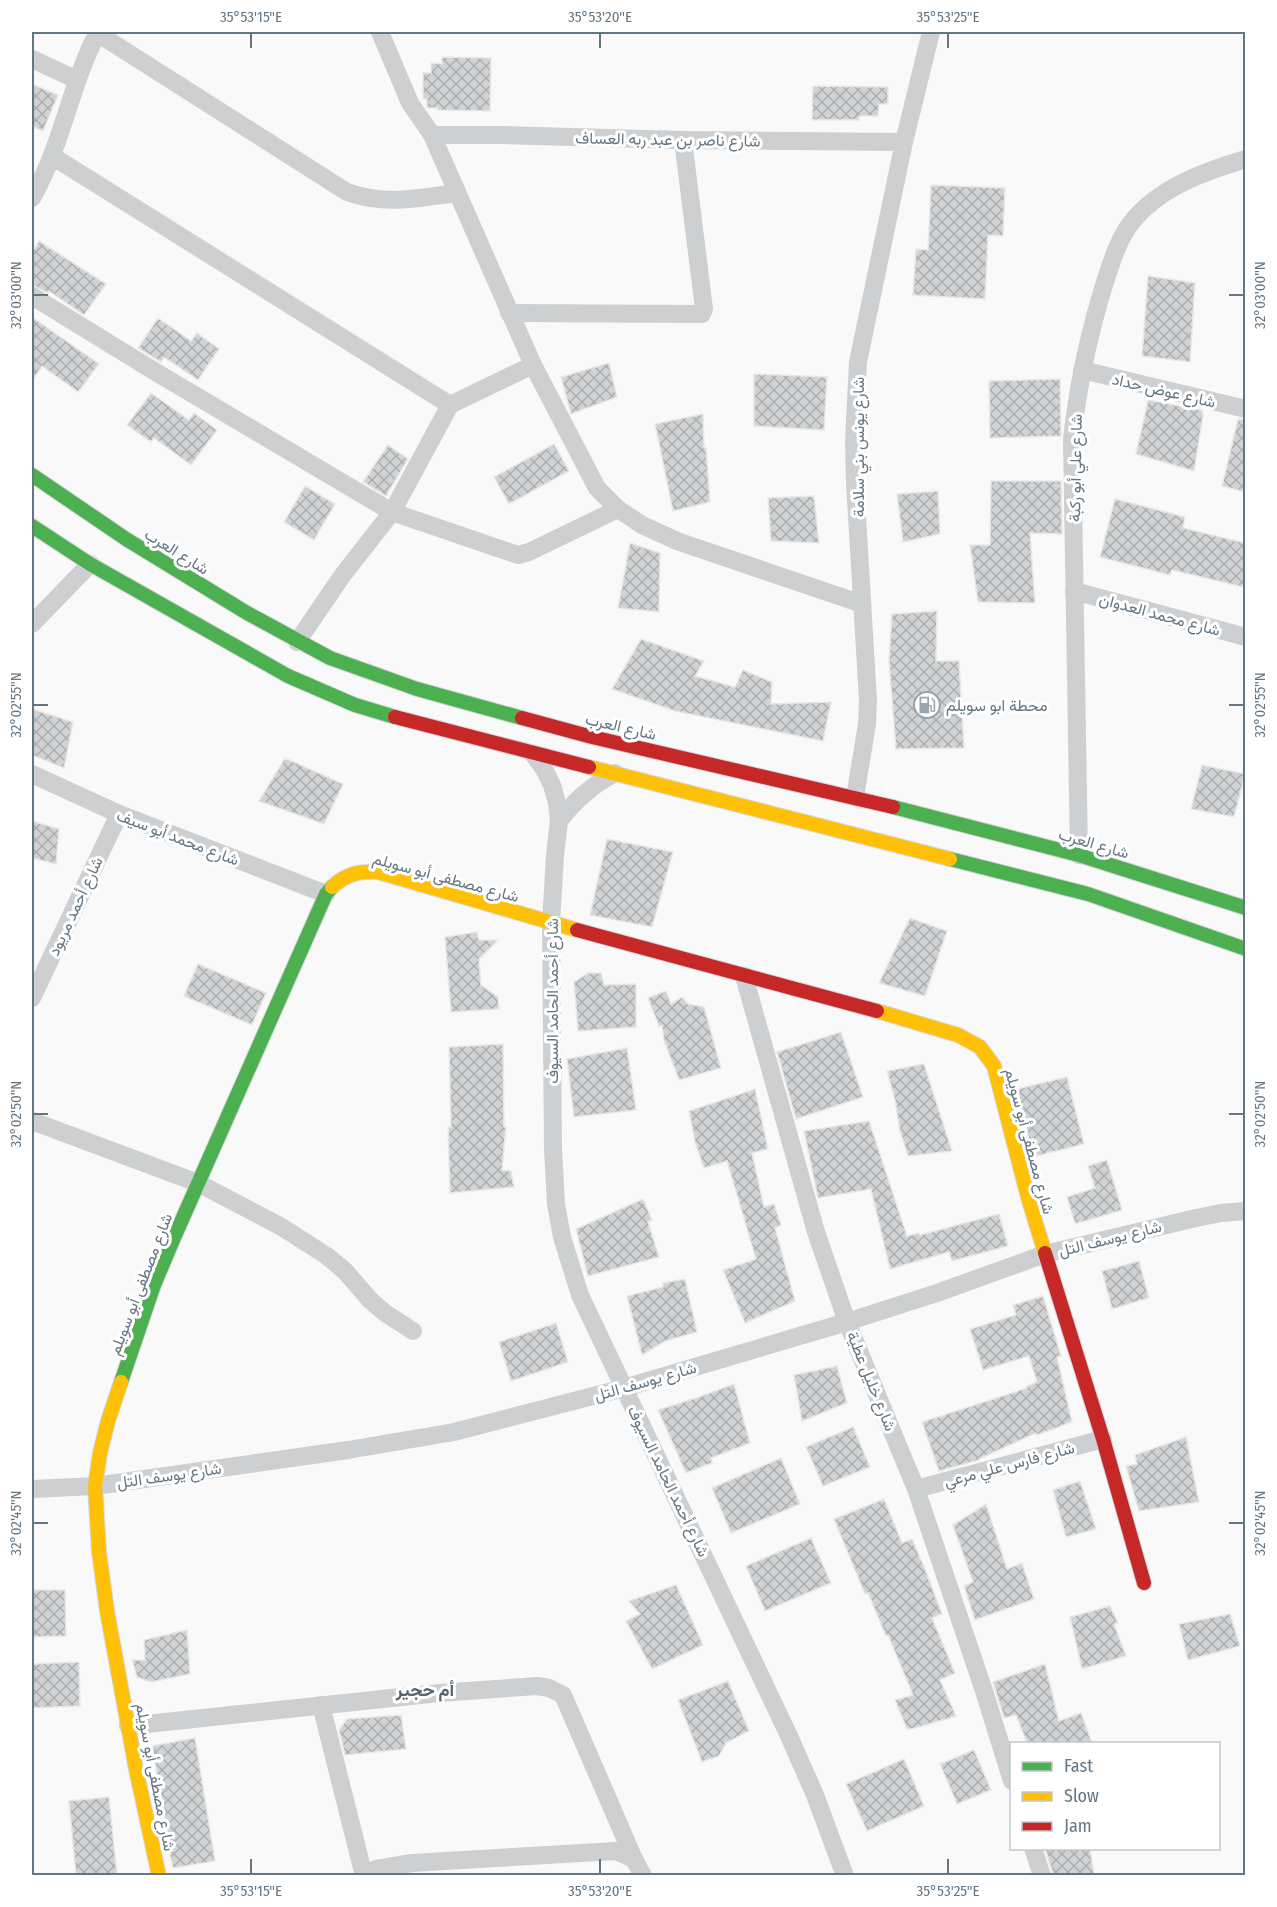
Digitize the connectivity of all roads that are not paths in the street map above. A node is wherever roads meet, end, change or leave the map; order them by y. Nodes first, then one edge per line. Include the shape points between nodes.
1 (97, 32) edge
2 (380, 32) edge
3 (931, 32) edge
4 (32, 59) edge
5 (77, 80) junction
6 (432, 135) junction
7 (683, 140) junction
8 (904, 142) junction
9 (52, 156) junction
10 (1245, 159) edge
11 (456, 193) junction
12 (32, 198) edge
13 (32, 296) edge
14 (509, 313) junction
15 (533, 365) junction
16 (1082, 370) junction
17 (450, 405) junction
18 (1245, 409) edge
19 (32, 475) edge
20 (618, 509) junction
21 (392, 512) junction
22 (32, 526) edge
23 (90, 564) junction
24 (1074, 591) junction
25 (862, 603) junction
26 (32, 624) edge
27 (1245, 637) edge
28 (297, 642) junction
29 (533, 754) junction
30 (615, 773) junction
31 (32, 774) edge
32 (855, 797) junction
33 (118, 814) junction
34 (560, 821) junction
35 (1079, 855) junction
36 (326, 894) junction
37 (1245, 908) edge
38 (551, 923) junction
39 (1245, 949) edge
40 (744, 976) junction
41 (32, 998) edge
42 (32, 1121) edge
43 (198, 1183) junction
44 (1245, 1211) edge
45 (1045, 1254) junction
46 (848, 1322) junction
47 (413, 1331) dead end
48 (624, 1388) junction
49 (1103, 1439) junction
50 (95, 1486) junction
51 (32, 1489) edge
52 (916, 1489) junction
53 (1144, 1583) dead end
54 (321, 1705) junction
55 (128, 1726) junction
56 (1010, 1778) edge
57 (1034, 1850) edge
58 (633, 1859) junction
59 (159, 1875) edge
60 (365, 1875) edge
61 (643, 1875) edge
62 (845, 1875) edge
63 (1042, 1875) edge

1 - 5 street
1 - 11 street via 347,192 387,201
2 - 6 street via 410,103
3 - 8 street, شارع يونس بني سلامة
4 - 5 street
5 - 9 street
6 - 7 street, شارع ناصر بن عبد ربه العساف
6 - 11 street
7 - 8 street, شارع ناصر بن عبد ربه العساف
7 - 14 street via 702,314
8 - 25 street, شارع يونس بني سلامة via 858,362 855,472
9 - 12 street
9 - 17 street
10 - 16 street, شارع علي أبو ركبة via 1167,191 1131,223 1114,254
11 - 14 street
13 - 21 street
14 - 15 street
15 - 17 street
15 - 20 street via 597,488
16 - 18 street, شارع عوض حداد
16 - 24 street, شارع علي أبو ركبة via 1072,439
17 - 21 street
19 - 28 main road, شارع العرب via 135,545
20 - 21 street via 518,555
20 - 25 street via 677,541
21 - 28 street
22 - 23 main road
23 - 26 street
23 - 29 main road via 288,676 322,691 402,720
24 - 27 street, شارع محمد العدوان
24 - 35 street, شارع علي أبو ركبة
25 - 32 street, شارع يونس بني سلامة via 868,700
28 - 32 main road, شارع العرب via 417,689 592,737
29 - 30 main road
29 - 34 street, شارع أحمد الحامد السيوف via 552,785
30 - 34 street, شارع أحمد الحامد السيوف via 583,793
30 - 39 main road via 1088,894
31 - 33 street, شارع محمد أبو سيف
32 - 35 main road, شارع العرب
33 - 36 street, شارع محمد أبو سيف
33 - 41 street, شارع أحمد مريود
34 - 38 street, شارع أحمد الحامد السيوف
35 - 37 main road, شارع العرب
36 - 38 main road, شارع مصطفى أبو سويلم via 349,874 378,872
36 - 43 main road, شارع مصطفى أبو سويلم
38 - 40 main road, شارع مصطفى أبو سويلم
38 - 48 street, شارع أحمد الحامد السيوف via 556,1204 580,1294
40 - 45 main road, شارع مصطفى أبو سويلم via 916,1022 958,1035 980,1047 998,1078
40 - 46 street, شارع خليل عطية via 816,1232
42 - 43 street
43 - 47 street via 306,1242 345,1271 385,1313
43 - 50 main road, شارع مصطفى أبو سويلم via 130,1352 108,1421
44 - 45 street, شارع يوسف التل via 1196,1218
45 - 46 street, شارع يوسف التل
45 - 49 main road, شارع مصطفى أبو سويلم
46 - 48 street, شارع يوسف التل
46 - 52 street, شارع خليل عطية
48 - 50 street, شارع يوسف التل via 454,1432
48 - 62 street, شارع أحمد الحامد السيوف via 789,1736
49 - 52 street, شارع فارس علي مرعي
49 - 53 main road, شارع مصطفى أبو سويلم
50 - 51 street, شارع يوسف التل
50 - 55 main road, شارع مصطفى أبو سويلم via 99,1552
52 - 56 street, شارع خليل عطية
54 - 55 street
54 - 58 street via 439,1692 549,1688 563,1695
54 - 60 street
55 - 59 main road, شارع مصطفى أبو سويلم
57 - 63 street
58 - 60 street via 616,1851 449,1859 385,1867
58 - 61 street

